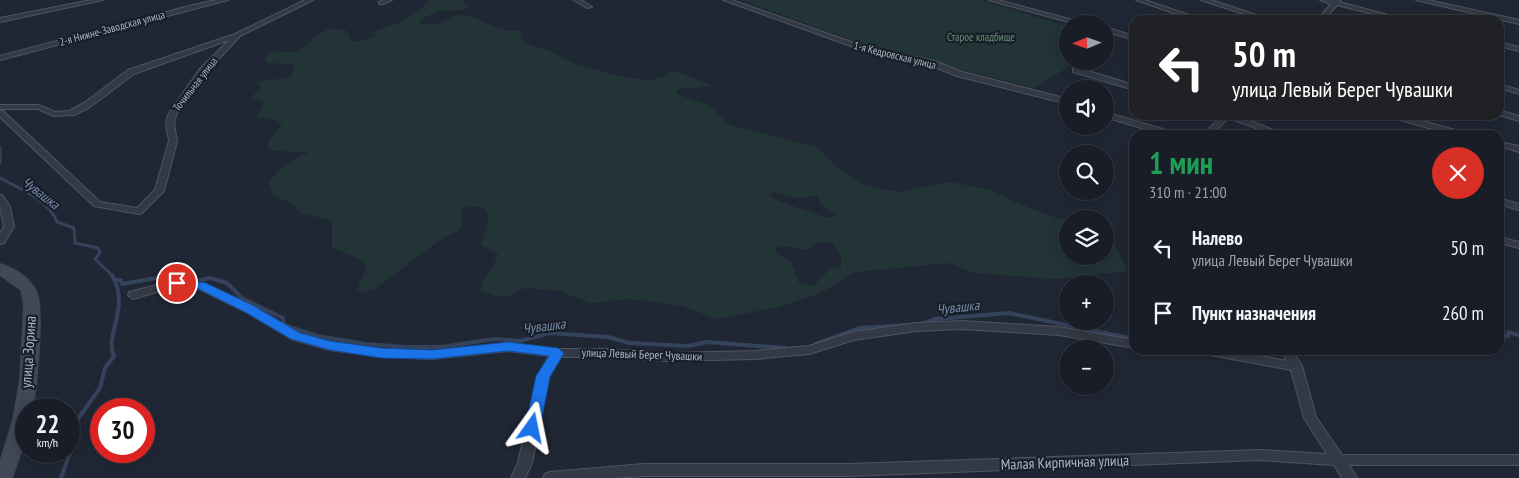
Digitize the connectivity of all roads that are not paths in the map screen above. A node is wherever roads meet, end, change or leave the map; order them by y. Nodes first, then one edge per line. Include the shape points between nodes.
1 (100, 0) edge
2 (225, 0) edge
3 (310, 0) edge
4 (389, 0) edge
5 (576, 0) edge
6 (726, 0) edge
7 (991, 0) edge
8 (1139, 0) edge
9 (1204, 0) edge
10 (1323, 0) edge
11 (1419, 0) edge
12 (1337, 2) edge
13 (382, 3) dead end
14 (589, 7) dead end
15 (1186, 15) edge
16 (1253, 15) edge
17 (1325, 15) edge
18 (1385, 15) edge
19 (1487, 15) edge
20 (1059, 17) edge
21 (1504, 19) edge
22 (0, 20) edge
23 (1519, 22) edge
24 (1114, 32) edge
25 (238, 34) junction
26 (1129, 36) edge
27 (1504, 45) edge
28 (1519, 49) edge
29 (0, 58) edge
30 (1076, 70) dead end
31 (1129, 86) edge
32 (1504, 88) edge
33 (1519, 92) edge
34 (1059, 100) edge
35 (0, 107) edge
36 (0, 112) edge
37 (1504, 114) edge
38 (1114, 117) edge
39 (1519, 119) edge
40 (1221, 120) edge
41 (1240, 120) edge
42 (1410, 120) edge
43 (1158, 130) edge
44 (1212, 130) edge
45 (1269, 130) edge
46 (1445, 130) edge
47 (1504, 146) edge
48 (1519, 150) edge
49 (0, 198) edge
50 (1504, 202) edge
51 (1519, 207) edge
52 (0, 241) edge
53 (1504, 241) edge
54 (1519, 245) edge
55 (0, 268) edge
56 (133, 295) dead end
57 (1129, 343) edge
58 (558, 353) junction
59 (1226, 355) edge
60 (1289, 355) edge
61 (1296, 366) junction
62 (1337, 460) junction
63 (1519, 460) edge
64 (3, 478) edge
65 (518, 478) edge
66 (550, 478) edge
67 (1350, 478) edge

1 - 22 street
2 - 29 street, 2-я Нижне-Заводская улица
3 - 25 street, Точильная улица
4 - 13 street
5 - 14 street
6 - 34 street, 1-я Кедровская улица via 861,48
7 - 20 street
8 - 15 street
9 - 16 street
10 - 12 street
11 - 19 street
12 - 17 street
12 - 18 street
21 - 23 street
24 - 26 street
25 - 35 street via 131,72 71,113 54,114 39,107
25 - 36 street, Точильная улица via 202,72 172,115 173,140 159,191 139,211 97,204
27 - 28 street
30 - 31 street
32 - 33 street
37 - 39 street
38 - 43 street
40 - 44 street
41 - 45 street
42 - 46 street
47 - 48 street
49 - 52 street via 9,228
50 - 51 street
53 - 54 street
55 - 64 main road, улица Зорина via 20,278 31,295 31,350 22,420
56 - 58 street, улица Левый Берег Чувашки via 177,283 201,286 250,309 295,336 330,346 381,353 432,355 508,346
57 - 58 street, улица Левый Берег Чувашки via 1059,331 962,325 916,327 853,336 809,350 756,355 668,357 604,352
58 - 65 street via 543,376 525,463
59 - 61 street via 1265,364
60 - 61 street
61 - 62 street via 1310,418
62 - 63 street, Малая Кирпичная улица
62 - 66 street, Малая Кирпичная улица via 1260,455 849,470 643,470
62 - 67 street

